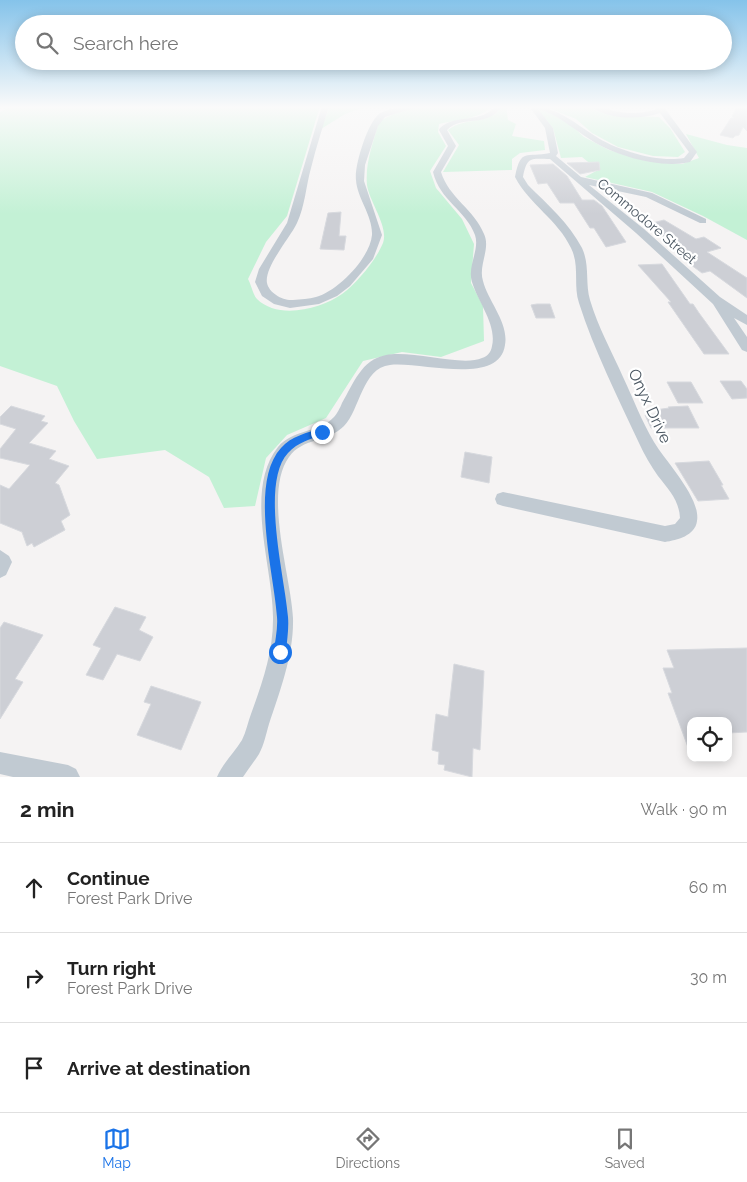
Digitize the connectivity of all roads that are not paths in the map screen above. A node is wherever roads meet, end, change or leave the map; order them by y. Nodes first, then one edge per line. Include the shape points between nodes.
1 (314, 142) edge
2 (369, 142) edge
3 (450, 142) edge
4 (552, 142) edge
5 (603, 142) edge
6 (686, 142) edge
7 (552, 156) junction
8 (577, 179) junction
9 (703, 220) dead end
10 (716, 300) junction
11 (747, 321) edge
12 (747, 347) edge
13 (503, 499) dead end
14 (0, 559) edge
15 (0, 569) edge
16 (0, 763) edge
17 (68, 777) edge
18 (229, 777) edge

1 - 2 street via 292,223 262,275 266,293 290,304 319,300 333,293 346,284 368,258 377,235 360,181
3 - 18 street via 452,146 437,172 444,190 474,224 480,236 482,247 475,272 499,333 499,345 495,356 485,363 468,365 408,359 387,360 374,366 363,378 339,422 322,432 299,439 284,451 272,472 270,516 283,619 280,652 251,746
4 - 7 street
5 - 6 street via 622,152 670,162 687,160 693,152
7 - 8 street, Commodore Street
7 - 13 street, Onyx Drive via 528,157 522,162 519,177 573,243 582,264 584,300 591,320 647,444 682,494 689,521 680,532 665,534
8 - 9 street via 649,195
8 - 10 street, Commodore Street
10 - 11 street, Commodore Street
10 - 12 street
14 - 15 street via 3,562
16 - 17 street

